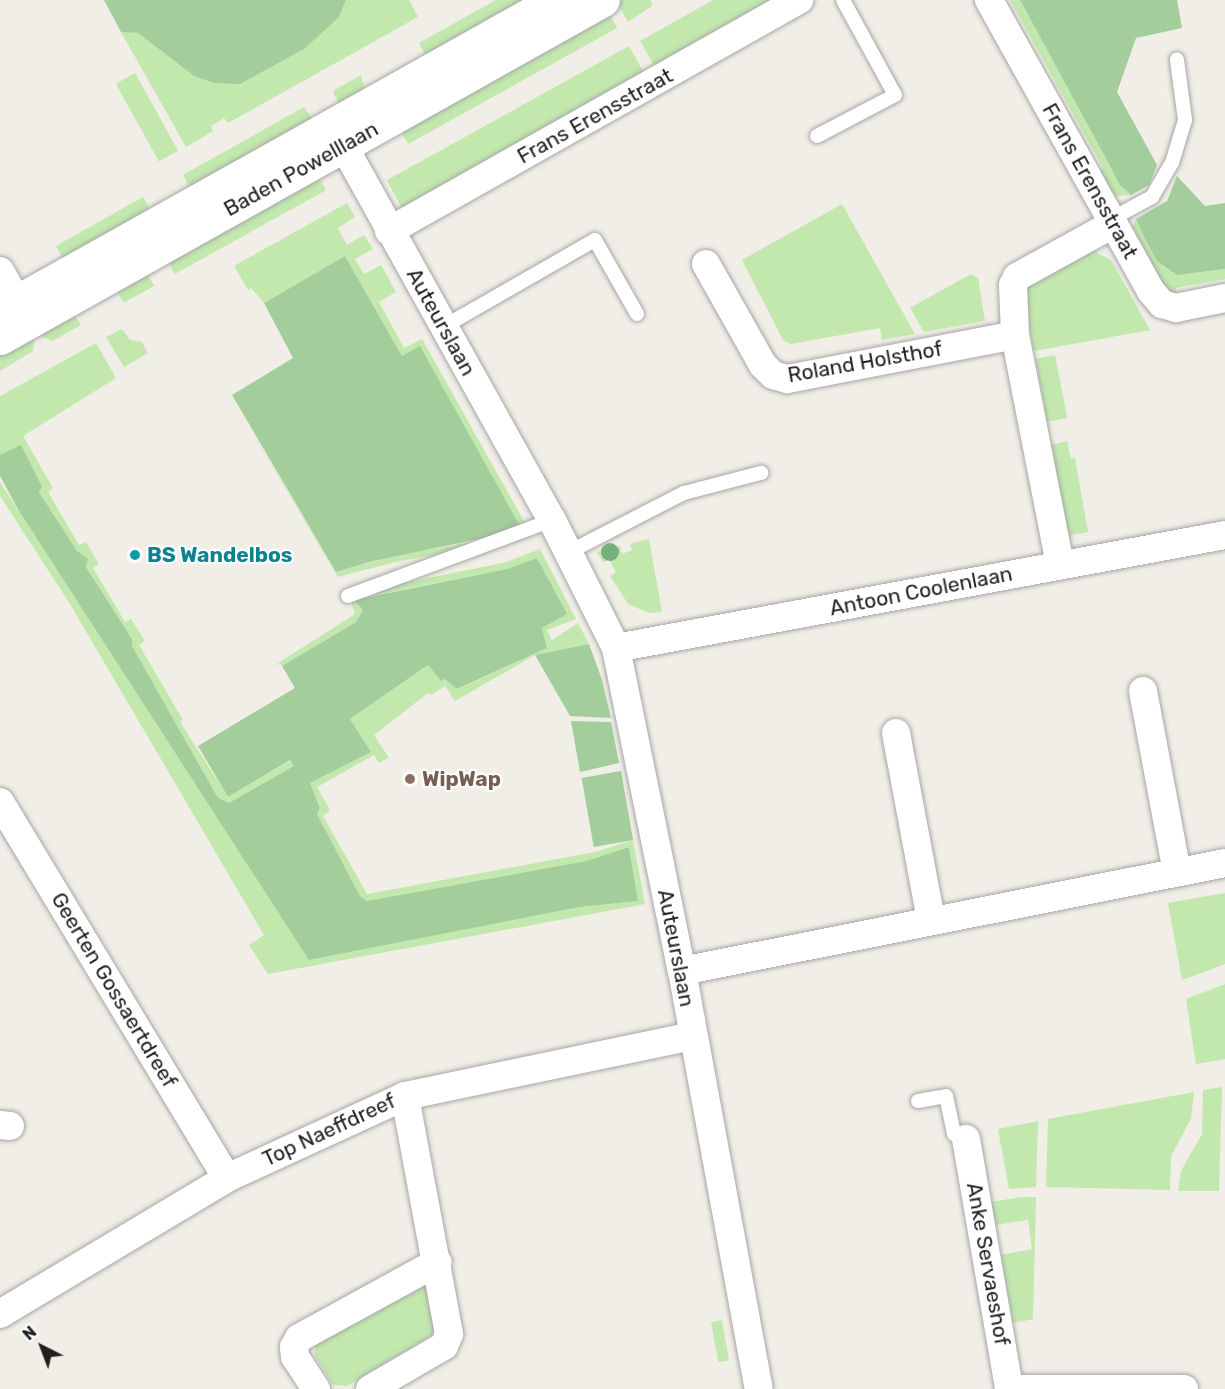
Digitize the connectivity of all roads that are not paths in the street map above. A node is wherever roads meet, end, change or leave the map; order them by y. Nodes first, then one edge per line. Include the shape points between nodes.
1 (555, 0) edge
2 (603, 0) edge
3 (799, 0) edge
4 (843, 0) edge
5 (989, 0) edge
6 (1177, 60) dead end
7 (338, 135) junction
8 (817, 136) dead end
9 (1112, 222) junction
10 (389, 231) junction
11 (706, 264) dead end
12 (0, 271) edge
13 (1225, 298) edge
14 (15, 311) edge
15 (637, 314) dead end
16 (443, 327) junction
17 (1015, 335) junction
18 (0, 338) edge
19 (761, 473) dead end
20 (552, 520) junction
21 (1225, 535) edge
22 (569, 552) junction
23 (1060, 566) junction
24 (348, 596) dead end
25 (616, 648) junction
26 (1143, 691) dead end
27 (896, 733) dead end
28 (0, 802) edge
29 (1225, 864) edge
30 (1177, 872) junction
31 (931, 920) junction
32 (682, 971) junction
33 (692, 1036) junction
34 (405, 1095) junction
35 (918, 1101) dead end
36 (966, 1139) joint
37 (227, 1178) junction
38 (438, 1262) junction
39 (0, 1314) edge
40 (316, 1389) edge
41 (370, 1389) edge
42 (759, 1389) edge
43 (1009, 1389) edge
44 (1018, 1389) edge
45 (1184, 1389) edge

1 - 7 street, Baden Powelllaan
2 - 7 street, Baden Powelllaan
3 - 10 street, Frans Erensstraat
4 - 8 lane via 895,95
5 - 9 street, Frans Erensstraat
6 - 9 lane via 1185,120 1172,163 1152,197
7 - 10 street, Auteurslaan
7 - 14 street, Baden Powelllaan
9 - 13 street, Frans Erensstraat via 1162,304 1176,308
9 - 17 street via 1017,277 1013,285
10 - 16 street, Auteurslaan
11 - 17 street, Roland Holsthof via 763,365 773,375 787,379
12 - 14 street
14 - 18 street, Baden Powelllaan
15 - 16 lane via 595,240
16 - 20 street, Auteurslaan
17 - 23 street
19 - 22 lane via 684,493
20 - 22 street, Auteurslaan
20 - 24 lane
21 - 23 street, Antoon Coolenlaan
22 - 25 street, Auteurslaan
23 - 25 street, Antoon Coolenlaan
25 - 32 street, Auteurslaan
26 - 30 street
27 - 31 street
28 - 37 street, Geerten Gossaertdreef
29 - 30 street
30 - 31 street
31 - 32 street
32 - 33 street, Auteurslaan
33 - 34 street, Top Naeffdreef
33 - 42 street, Auteurslaan
34 - 37 street, Top Naeffdreef
34 - 38 street
35 - 36 lane via 946,1096 954,1134
36 - 43 street, Anke Servaeshof
37 - 39 street, Top Naeffdreef
38 - 40 street via 299,1338 294,1347 295,1357
38 - 41 street via 449,1334 444,1346
44 - 45 street

